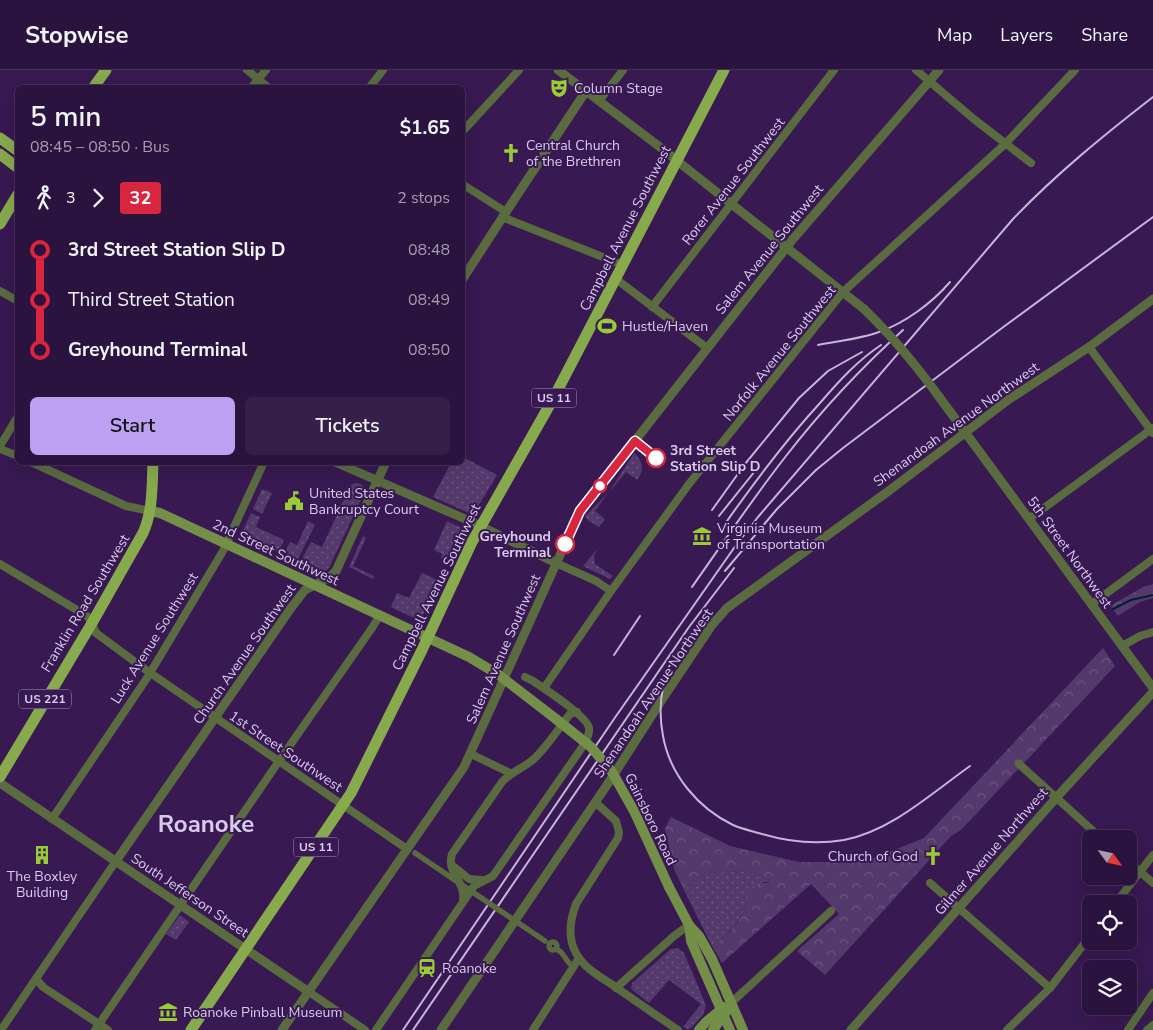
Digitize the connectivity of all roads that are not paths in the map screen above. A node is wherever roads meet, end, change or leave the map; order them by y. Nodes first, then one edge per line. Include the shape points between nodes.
1 (106, 70) edge
2 (247, 70) edge
3 (266, 70) edge
4 (383, 70) edge
5 (519, 70) edge
6 (558, 70) edge
7 (623, 70) edge
8 (724, 70) edge
9 (834, 70) edge
10 (916, 70) edge
11 (940, 70) edge
12 (1075, 70) edge
13 (258, 79) junction
14 (929, 81) junction
15 (95, 85) edge
16 (254, 85) edge
17 (265, 85) edge
18 (371, 85) edge
19 (586, 92) junction
20 (599, 101) junction
21 (465, 129) edge
22 (0, 138) edge
23 (1005, 144) junction
24 (15, 149) edge
25 (0, 154) edge
26 (677, 161) junction
27 (1031, 163) dead end
28 (15, 166) edge
29 (465, 186) edge
30 (15, 199) edge
31 (730, 204) junction
32 (504, 214) junction
33 (0, 224) edge
34 (786, 247) junction
35 (623, 266) junction
36 (465, 275) edge
37 (616, 279) junction
38 (0, 291) edge
39 (843, 292) junction
40 (15, 299) edge
41 (1153, 299) edge
42 (652, 307) junction
43 (1089, 347) junction
44 (707, 348) junction
45 (15, 421) edge
46 (1152, 431) edge
47 (966, 432) junction
48 (0, 447) edge
49 (15, 454) edge
50 (37, 465) edge
51 (153, 465) edge
52 (263, 465) edge
53 (342, 465) edge
54 (385, 465) edge
55 (378, 481) junction
56 (150, 511) junction
57 (1029, 519) junction
58 (480, 527) junction
59 (226, 543) junction
60 (1153, 559) edge
61 (556, 563) junction
62 (1, 567) edge
63 (315, 584) junction
64 (611, 590) junction
65 (1092, 604) junction
66 (380, 615) junction
67 (92, 623) junction
68 (1153, 632) edge
69 (428, 637) junction
70 (1122, 646) junction
71 (150, 672) junction
72 (526, 677) dead end
73 (505, 679) junction
74 (544, 688) junction
75 (1153, 688) edge
76 (1153, 692) edge
77 (577, 712) junction
78 (216, 718) junction
79 (471, 754) junction
80 (279, 761) junction
81 (1019, 764) dead end
82 (510, 773) junction
83 (0, 776) edge
84 (0, 783) edge
85 (1056, 798) junction
86 (595, 802) junction
87 (344, 805) junction
88 (52, 818) junction
89 (1092, 830) edge
90 (411, 851) junction
91 (1153, 855) edge
92 (116, 862) junction
93 (451, 864) junction
94 (1140, 872) junction
95 (482, 880) junction
96 (930, 883) dead end
97 (1153, 883) edge
98 (1123, 895) edge
99 (180, 904) junction
100 (462, 904) junction
101 (959, 908) junction
102 (831, 911) dead end
103 (689, 925) junction
104 (1082, 947) edge
105 (246, 949) junction
106 (579, 958) junction
107 (569, 963) dead end
108 (36, 979) junction
109 (616, 988) junction
110 (1050, 988) junction
111 (309, 992) junction
112 (1153, 993) edge
113 (732, 1002) junction
114 (722, 1013) junction
115 (1153, 1025) edge
116 (97, 1027) edge
117 (1, 1030) edge
118 (108, 1030) edge
119 (191, 1030) edge
120 (282, 1030) edge
121 (365, 1030) edge
122 (376, 1030) edge
123 (441, 1030) edge
124 (533, 1030) edge
125 (678, 1030) edge
126 (699, 1030) edge
127 (713, 1030) edge
128 (730, 1030) edge
129 (744, 1030) edge
130 (851, 1030) edge
131 (1007, 1030) edge
132 (1128, 1030) edge
133 (1147, 1030) edge

1 - 15 main road
2 - 13 street
3 - 13 street
4 - 18 street
5 - 21 street
6 - 19 street, 5th Street Northwest
7 - 20 street
8 - 26 main road, Campbell Avenue Southwest / US 11
9 - 31 street, Rorer Avenue Southwest
10 - 14 street
11 - 14 street, Salem Avenue Southwest
12 - 23 street, Norfolk Avenue Southwest
13 - 16 street
13 - 17 street
14 - 23 street
14 - 34 street, Salem Avenue Southwest
19 - 20 street, 5th Street Northwest
19 - 32 street
20 - 26 street, 5th Street Northwest
22 - 24 main road
23 - 27 street
23 - 39 street, Norfolk Avenue Southwest
25 - 28 main road
26 - 31 street, 5th Street Northwest
26 - 35 main road, Campbell Avenue Southwest / US 11
29 - 32 street
30 - 33 main road
31 - 34 street, 5th Street Northwest
31 - 42 street, Rorer Avenue Southwest
32 - 35 street
32 - 36 street
34 - 39 street, 5th Street Northwest
34 - 44 street, Salem Avenue Southwest
35 - 37 main road, Campbell Avenue Southwest / US 11
37 - 42 street
37 - 58 main road, Campbell Avenue Southwest / US 11 via 539,425
38 - 40 street
39 - 47 street, 5th Street Northwest, bridge via 890,335
39 - 64 street, Norfolk Avenue Southwest via 689,484
41 - 43 street, Shenandoah Avenue Northwest
42 - 44 street
43 - 46 street
43 - 47 street, Shenandoah Avenue Northwest
44 - 61 street, Salem Avenue Southwest via 580,511
45 - 48 street
46 - 57 street
47 - 57 street, 5th Street Northwest
47 - 86 street, Shenandoah Avenue Northwest via 727,608 702,640
48 - 49 street
50 - 56 street, 2nd Street Southwest via 126,506
51 - 56 main road, Franklin Road Southwest / US 221
52 - 59 street, Luck Avenue Southwest
53 - 55 street
54 - 55 street, Church Avenue Southwest
55 - 58 street
55 - 63 street, Church Avenue Southwest via 336,571
56 - 59 main road, 2nd Street Southwest
56 - 67 main road, Franklin Road Southwest / US 221 via 138,543
57 - 65 street, 5th Street Northwest
58 - 61 street
58 - 69 main road, Campbell Avenue Southwest / US 11
59 - 63 main road, 2nd Street Southwest
59 - 71 street, Luck Avenue Southwest
60 - 65 street
61 - 64 street
61 - 73 street, Salem Avenue Southwest
62 - 67 street, 1st Street Southwest via 87,616
63 - 66 main road, 2nd Street Southwest
63 - 78 street, Church Avenue Southwest via 305,590 291,608
64 - 74 street, Norfolk Avenue Southwest
65 - 70 street, 5th Street Northwest
66 - 69 main road, 2nd Street Southwest
66 - 80 street
67 - 71 street, 1st Street Southwest via 96,633
67 - 83 main road, Franklin Road Southwest / US 221
68 - 70 street
69 - 73 main road, 2nd Street Southwest
69 - 87 main road, Campbell Avenue Southwest / US 11
70 - 75 street, 5th Street Northwest
71 - 78 street, 1st Street Southwest
71 - 88 street, Luck Avenue Southwest
72 - 74 street
73 - 79 street, Salem Avenue Southwest
73 - 103 main road, Gainsboro Road, bridge via 591,747 612,772
74 - 77 street
76 - 85 street, Gilmer Avenue Northwest
77 - 82 street via 570,714 536,757
77 - 95 street via 590,728 583,746 493,876
78 - 80 street, 1st Street Southwest
78 - 92 street, Church Avenue Southwest
79 - 82 street
79 - 90 street, Salem Avenue Southwest
80 - 87 street, 1st Street Southwest
80 - 99 street
81 - 85 street
82 - 93 street via 452,854
84 - 88 street, South Jefferson Street
85 - 89 street
85 - 101 street, Gilmer Avenue Northwest
86 - 106 street via 616,821 619,832 614,846 573,913 571,938
86 - 123 street, Shenandoah Avenue Northwest
87 - 90 street, 1st Street Southwest
87 - 105 main road, Campbell Avenue Southwest / US 11
88 - 92 street, South Jefferson Street
90 - 107 street, bridge via 547,943 555,943
90 - 111 street, Salem Avenue Southwest
91 - 94 street
92 - 99 street, South Jefferson Street
92 - 108 street
93 - 95 street via 470,879
93 - 100 street via 462,885
94 - 97 street
94 - 98 street
95 - 100 street
96 - 101 street
99 - 105 street, South Jefferson Street
99 - 116 street
100 - 122 street
101 - 110 street
101 - 130 street, Gilmer Avenue Northwest
102 - 113 street
103 - 109 street
103 - 113 main road, Gainsboro Road via 699,936
103 - 114 main road, Gainsboro Road via 691,941
104 - 110 street
105 - 111 street, South Jefferson Street
105 - 119 main road, US 11
106 - 109 street
106 - 124 street
108 - 116 street
108 - 117 street
109 - 125 street
110 - 131 street
111 - 120 street, Salem Avenue Southwest
111 - 121 street, South Jefferson Street
112 - 132 street
113 - 114 main road
113 - 129 main road, Gainsboro Road
114 - 126 main road
114 - 127 main road
114 - 128 main road, Gainsboro Road
115 - 133 street
116 - 118 street

